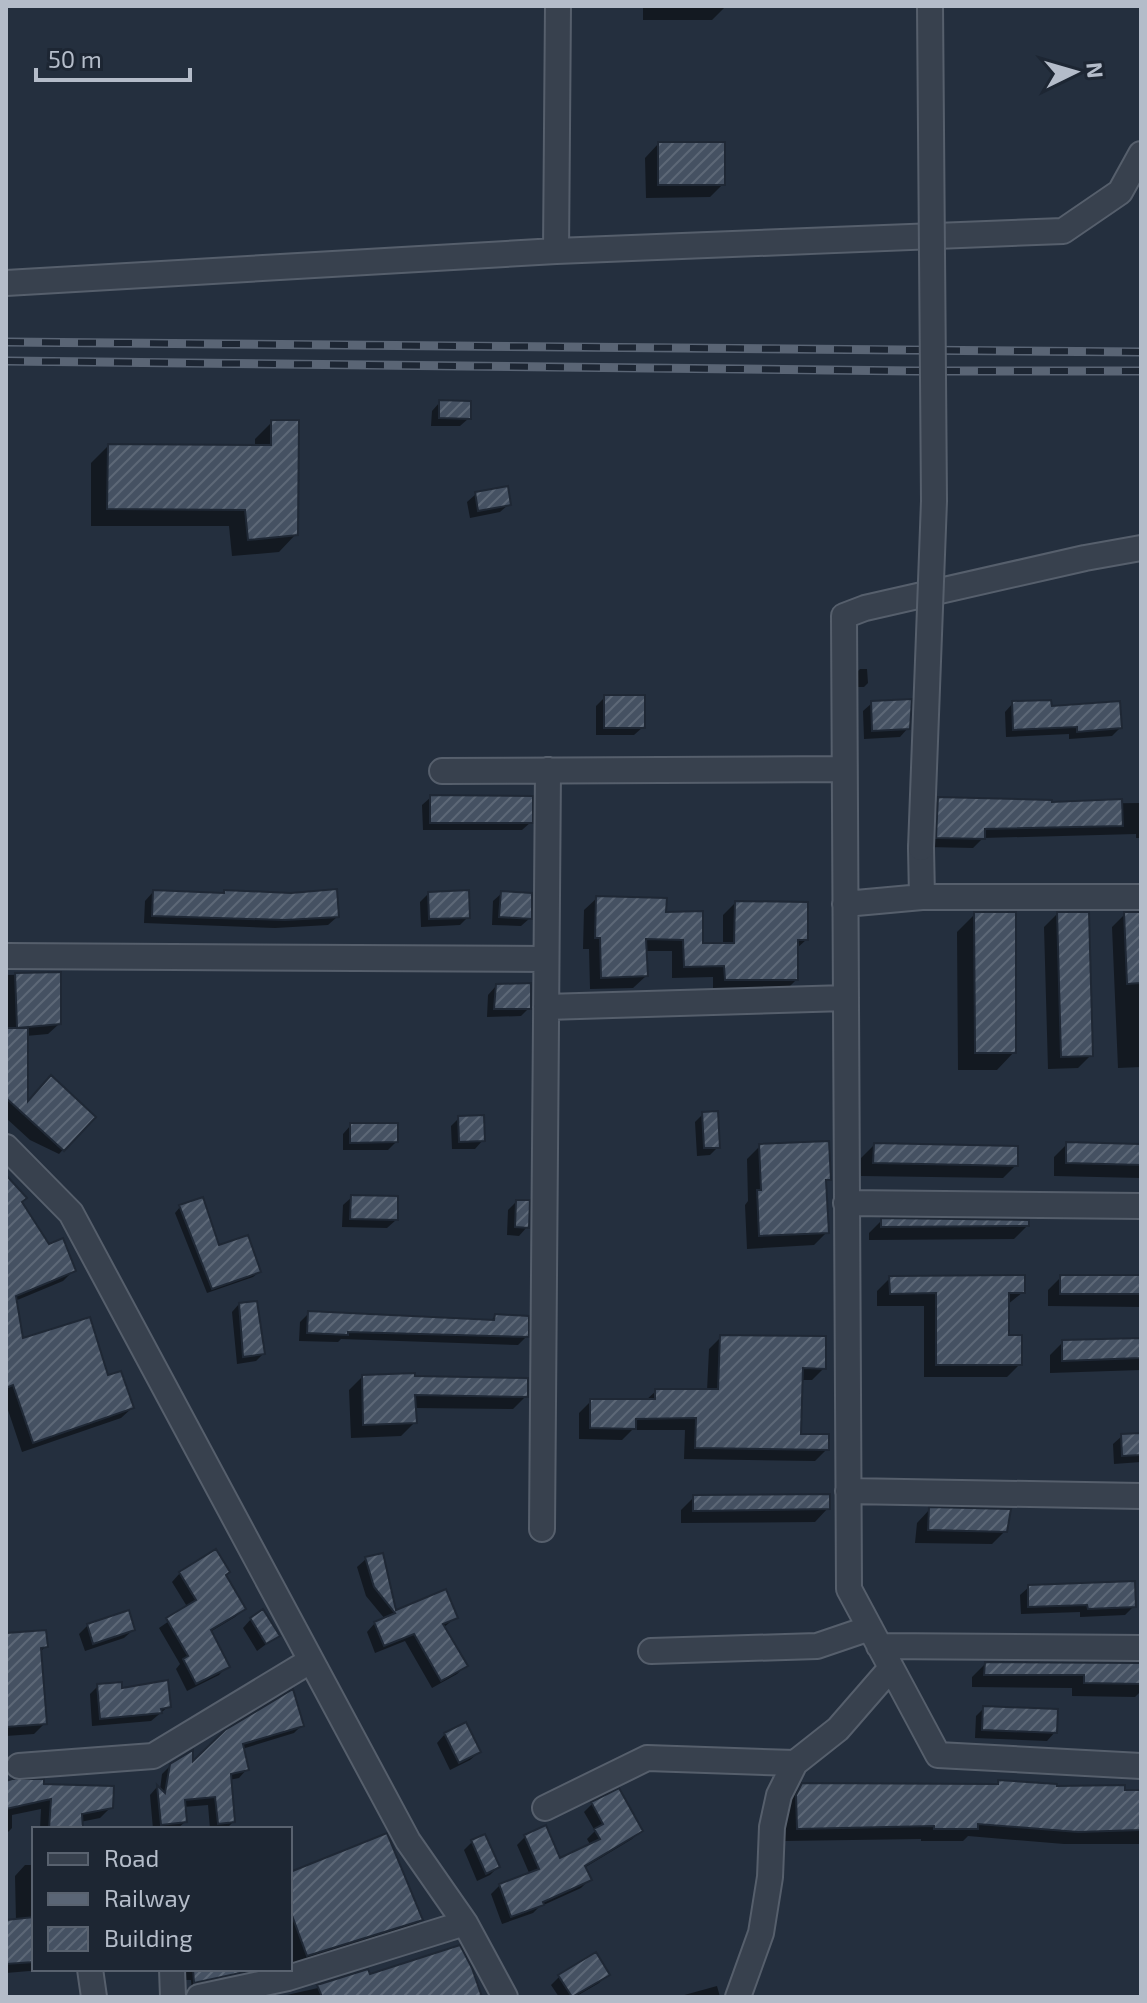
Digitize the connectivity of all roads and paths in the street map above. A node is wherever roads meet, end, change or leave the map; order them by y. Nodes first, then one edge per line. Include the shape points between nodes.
1 (558, 6) edge
2 (930, 6) edge
3 (1141, 154) edge
4 (556, 251) junction
5 (6, 283) edge
6 (1141, 548) edge
7 (844, 769) junction
8 (548, 770) junction
9 (442, 771) dead end
10 (922, 897) junction
11 (1141, 897) edge
12 (845, 904) junction
13 (6, 956) edge
14 (546, 959) junction
15 (846, 998) junction
16 (546, 1007) junction
17 (6, 1147) edge
18 (846, 1203) junction
19 (1141, 1206) edge
20 (848, 1491) junction
21 (1141, 1496) edge
22 (542, 1529) dead end
23 (875, 1637) junction
24 (1141, 1648) edge
25 (651, 1651) dead end
26 (310, 1661) junction
27 (891, 1668) junction
28 (795, 1763) junction
29 (19, 1766) dead end
30 (1141, 1766) edge
31 (545, 1808) dead end
32 (465, 1923) junction
33 (90, 1971) edge
34 (172, 1971) edge
35 (289, 1988) edge
36 (94, 1997) edge
37 (173, 1997) edge
38 (199, 1997) edge
39 (505, 1997) edge
40 (738, 1997) edge

1 - 4 street
2 - 10 street, bridge via 934,501
3 - 4 street via 1120,192 1063,231
4 - 5 street
6 - 7 street via 844,616
7 - 8 street
7 - 12 street
8 - 9 street
8 - 14 street
10 - 11 street
10 - 12 street
12 - 15 street
13 - 14 street
14 - 16 street
15 - 16 street
15 - 18 street
16 - 22 street
17 - 26 street via 71,1213
18 - 19 street
18 - 20 street
20 - 21 street
20 - 23 street via 849,1589
23 - 24 street
23 - 25 street via 817,1646
23 - 27 street
26 - 29 street via 153,1756
26 - 32 street via 408,1841
27 - 28 street via 838,1729
27 - 30 street via 938,1755
28 - 31 street via 647,1758
28 - 40 street via 779,1795 761,1933
32 - 35 street
32 - 39 street
33 - 36 street
34 - 37 street
35 - 38 street

